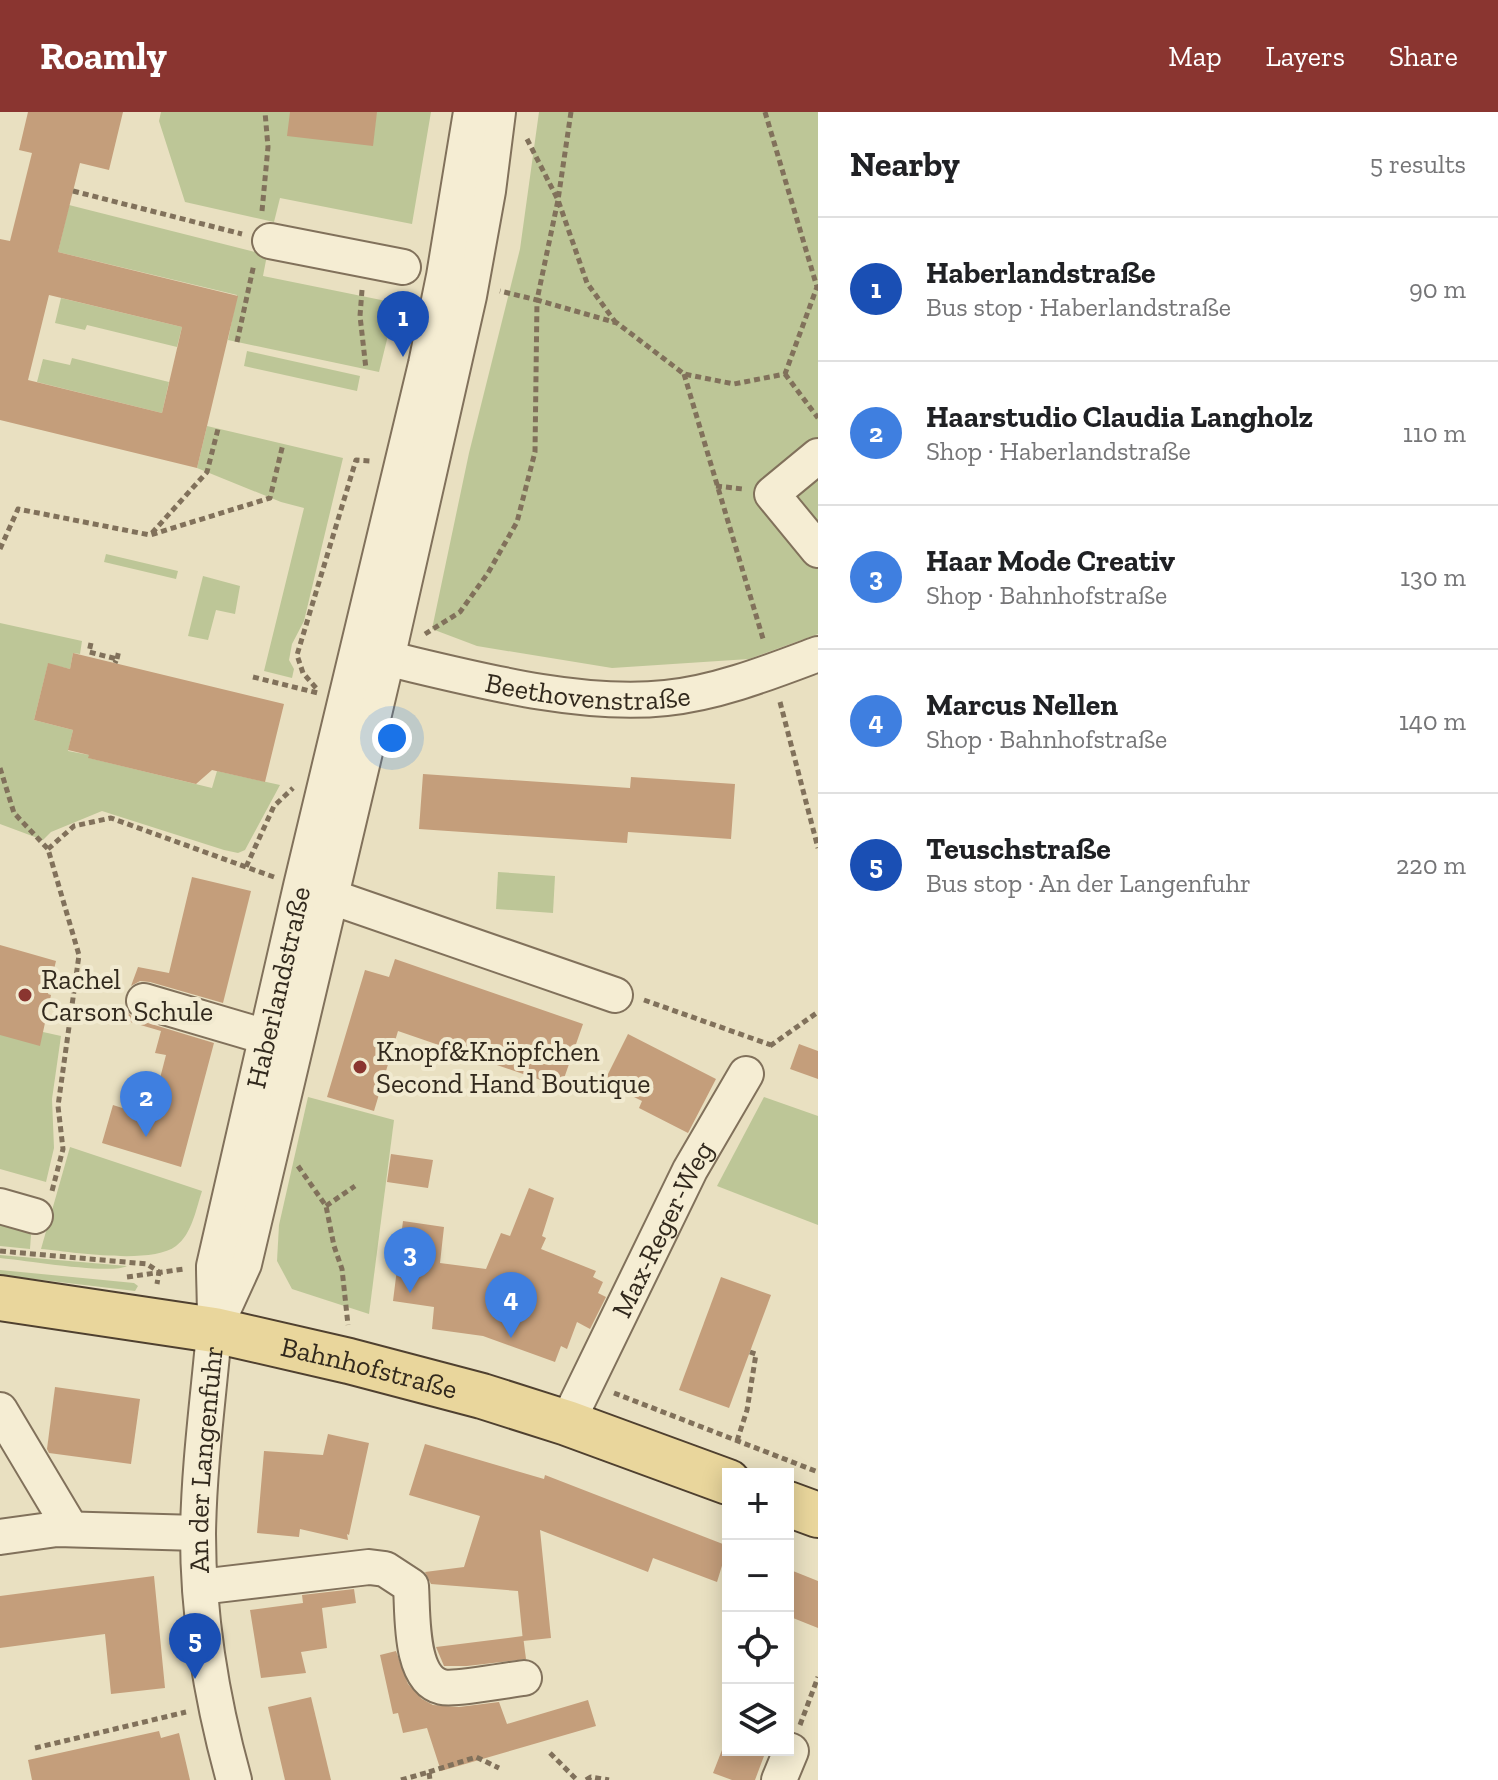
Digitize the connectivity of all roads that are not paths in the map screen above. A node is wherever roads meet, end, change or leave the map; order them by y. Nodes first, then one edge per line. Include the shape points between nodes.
1 (471, 112) edge
2 (498, 112) edge
3 (270, 241) road end
4 (403, 267) dead end
5 (818, 456) edge
6 (818, 550) edge
7 (818, 654) edge
8 (372, 655) junction
9 (315, 891) junction
10 (615, 995) road end
11 (144, 1001) dead end
12 (266, 1037) junction
13 (746, 1074) road end
14 (0, 1206) edge
15 (40, 1220) road end
16 (0, 1298) edge
17 (214, 1330) junction
18 (0, 1410) edge
19 (567, 1423) junction
20 (732, 1462) edge
21 (794, 1506) edge
22 (818, 1515) edge
23 (71, 1529) junction
24 (198, 1533) junction
25 (0, 1537) edge
26 (200, 1587) junction
27 (524, 1678) dead end
28 (234, 1780) edge

1 - 8 street, Haberlandstraße
2 - 8 street, Haberlandstraße via 472,284
3 - 4 street
5 - 6 street via 772,494
7 - 8 street, Beethovenstraße via 667,698 625,700 570,695
8 - 9 street, Haberlandstraße
9 - 10 street, Haberlandstraße
9 - 12 street, Haberlandstraße
9 - 17 street, Haberlandstraße via 244,1264
11 - 12 street
12 - 17 street, Haberlandstraße via 214,1266
13 - 19 street, Max-Reger-Weg via 690,1170
14 - 15 street
16 - 17 main road, Bahnhofstraße
17 - 19 main road, Bahnhofstraße via 482,1396
17 - 24 street, An der Langenfuhr
18 - 23 street
19 - 20 main road, Bahnhofstraße
21 - 22 main road
23 - 24 street
23 - 25 street
24 - 26 street, An der Langenfuhr
26 - 27 street via 385,1569 411,1586 418,1664 427,1679 443,1688
26 - 28 street, An der Langenfuhr

